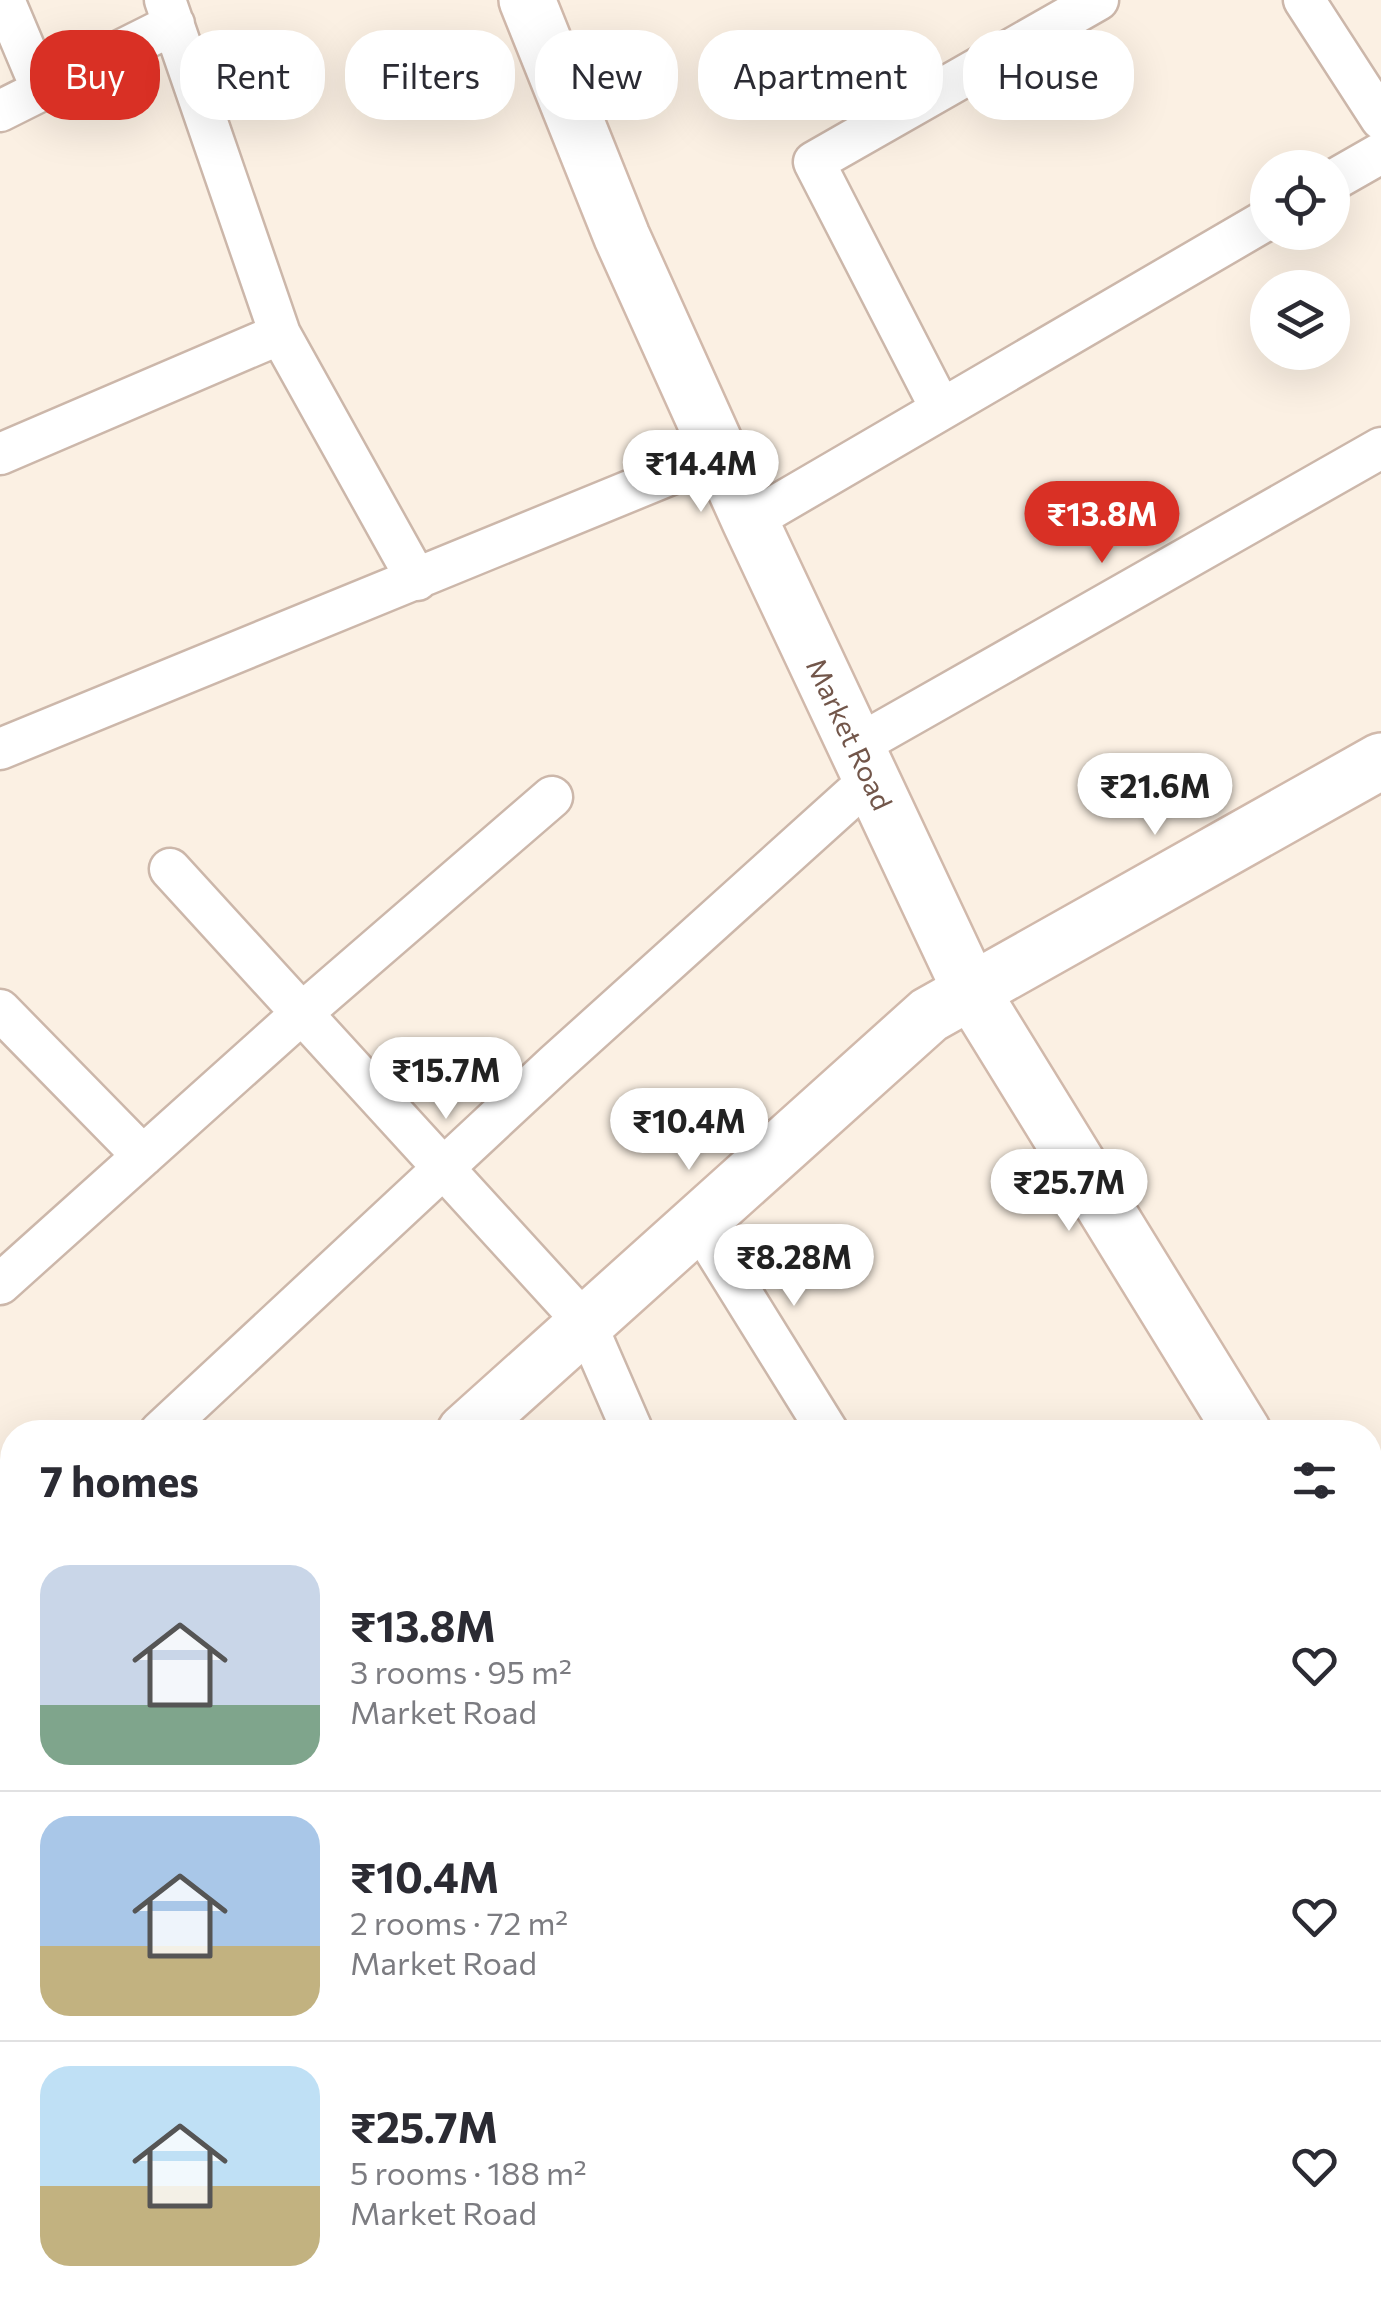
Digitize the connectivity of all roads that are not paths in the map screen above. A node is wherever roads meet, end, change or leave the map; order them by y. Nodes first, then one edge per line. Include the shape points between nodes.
1 (4, 0) edge
2 (527, 0) edge
3 (1098, 0) edge
4 (1304, 0) edge
5 (169, 12) edge
6 (140, 30) edge
7 (30, 62) edge
8 (30, 96) edge
9 (0, 111) edge
10 (1381, 120) edge
11 (1381, 153) edge
12 (1350, 171) edge
13 (1250, 229) edge
14 (280, 334) junction
15 (941, 409) junction
16 (1381, 448) edge
17 (0, 454) edge
18 (720, 454) junction
19 (750, 521) junction
20 (417, 580) junction
21 (0, 749) edge
22 (1381, 761) edge
23 (865, 762) junction
24 (552, 797) dead end
25 (170, 870) dead end
26 (970, 989) junction
27 (0, 1010) edge
28 (301, 1014) junction
29 (143, 1156) junction
30 (442, 1170) junction
31 (698, 1223) junction
32 (0, 1284) edge
33 (586, 1324) junction
34 (173, 1420) edge
35 (478, 1420) edge
36 (628, 1420) edge
37 (821, 1420) edge
38 (1236, 1420) edge

1 - 7 street
2 - 18 street, Market Road via 622,237
3 - 15 street via 814,162
4 - 10 street
5 - 6 street
5 - 14 street
8 - 9 street
11 - 12 street
13 - 15 street
14 - 17 street
14 - 20 street
15 - 19 street
16 - 23 street
18 - 19 street, Market Road
18 - 20 street
19 - 23 street, Market Road
20 - 21 street
22 - 26 street
23 - 26 street, Market Road
23 - 30 street
24 - 28 street
25 - 28 street
26 - 31 street via 929,1015
26 - 38 street, Market Road
27 - 29 street
28 - 29 street
28 - 30 street
29 - 32 street
30 - 33 street
30 - 34 street
31 - 33 street
31 - 37 street
33 - 35 street
33 - 36 street

